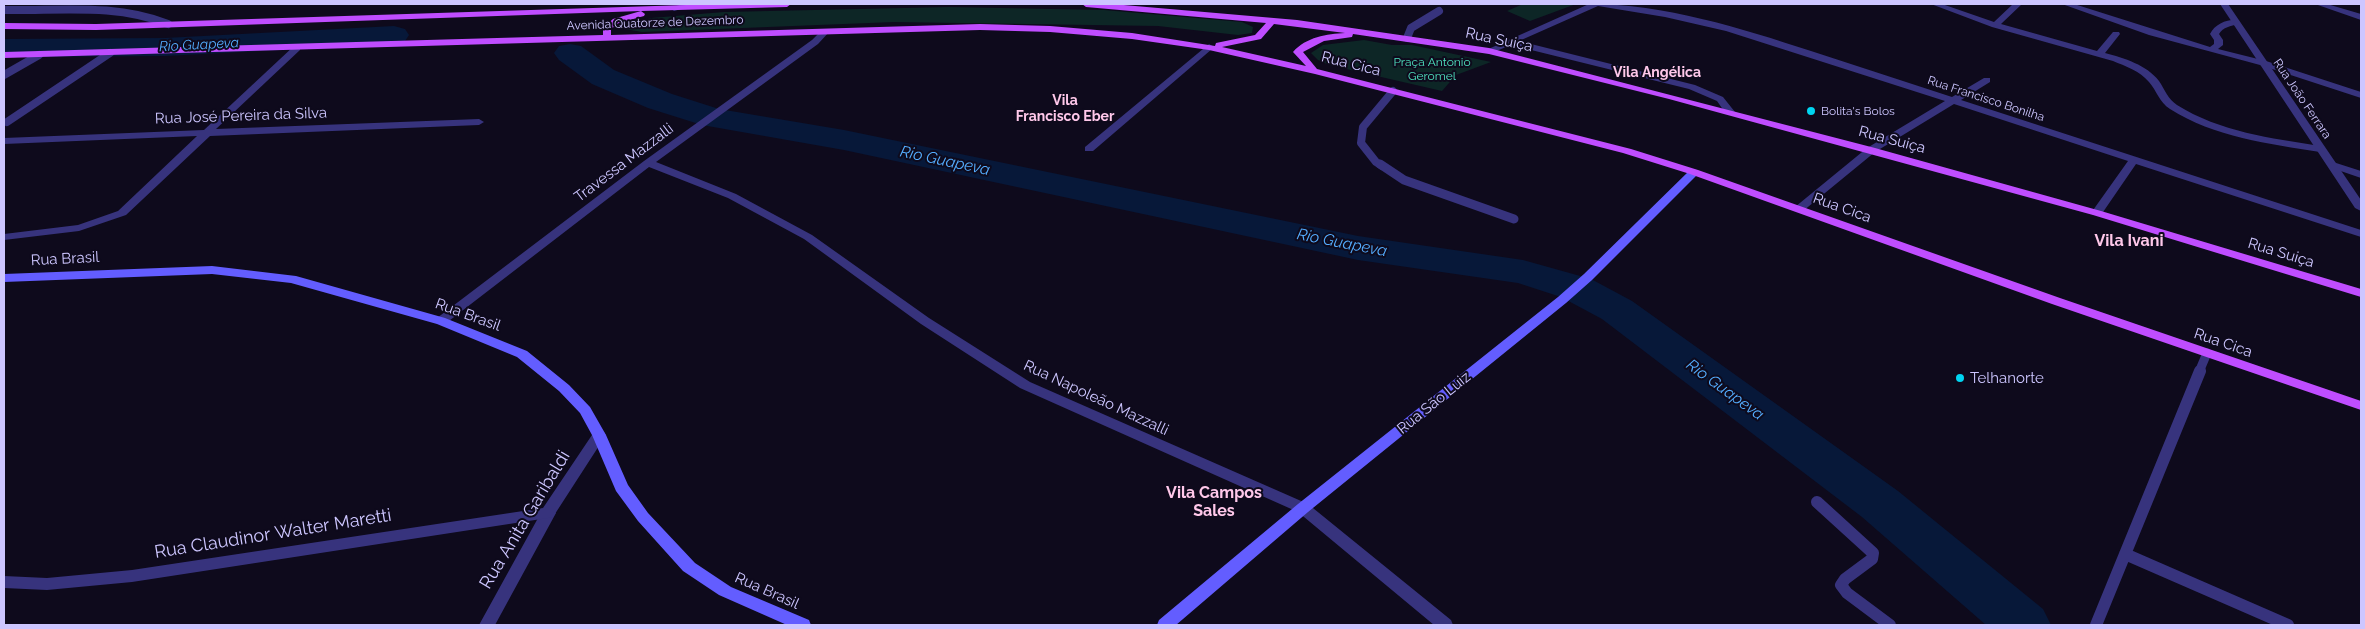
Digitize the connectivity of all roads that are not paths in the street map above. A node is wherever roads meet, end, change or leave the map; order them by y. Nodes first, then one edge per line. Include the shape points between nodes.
1 (696, 4) edge
2 (776, 4) edge
3 (787, 4) edge
4 (1086, 4) edge
5 (1598, 4) edge
6 (1654, 4) edge
7 (1935, 4) edge
8 (2018, 4) edge
9 (2066, 4) edge
10 (2224, 4) edge
11 (2319, 4) edge
12 (673, 8) junction
13 (1643, 9) junction
14 (4, 10) edge
15 (1440, 10) dead end
16 (2361, 16) edge
17 (1272, 21) junction
18 (2235, 22) junction
19 (168, 24) junction
20 (1995, 25) junction
21 (4, 26) edge
22 (826, 31) junction
23 (1372, 34) junction
24 (2116, 34) dead end
25 (607, 37) junction
26 (1407, 38) junction
27 (1512, 42) junction
28 (1209, 47) junction
29 (297, 48) junction
30 (2211, 50) junction
31 (1489, 52) junction
32 (110, 53) junction
33 (4, 55) edge
34 (38, 55) junction
35 (2098, 55) junction
36 (2263, 63) junction
37 (1303, 68) joint
38 (1316, 71) junction
39 (4, 75) edge
40 (1988, 80) dead end
41 (1393, 91) junction
42 (2361, 95) edge
43 (1953, 101) junction
44 (1730, 112) junction
45 (7, 122) dead end
46 (479, 122) dead end
47 (206, 132) junction
48 (4, 142) edge
49 (1089, 149) dead end
50 (2320, 149) junction
51 (1871, 150) junction
52 (2134, 160) junction
53 (648, 163) junction
54 (2333, 165) junction
55 (1694, 172) junction
56 (2361, 175) edge
57 (2361, 208) edge
58 (1799, 209) junction
59 (2097, 213) junction
60 (1514, 219) dead end
61 (2361, 234) edge
62 (4, 236) edge
63 (4, 278) edge
64 (2361, 292) edge
65 (441, 321) junction
66 (2207, 353) junction
67 (2361, 406) edge
68 (599, 435) junction
69 (1817, 502) dead end
70 (1303, 508) junction
71 (548, 513) junction
72 (2125, 554) junction
73 (4, 582) edge
74 (487, 625) edge
75 (803, 625) edge
76 (1165, 625) edge
77 (1445, 625) edge
78 (1890, 625) edge
79 (2096, 625) edge
80 (2288, 625) edge

1 - 12 street
2 - 3 main road, Avenida Quatorze de Dezembro
2 - 12 main road, Avenida Quatorze de Dezembro
4 - 17 main road
5 - 13 street, Rua Francisco Bonilha
5 - 27 street
6 - 13 street
7 - 20 street
8 - 20 street
9 - 30 street
10 - 18 street, Rua João Ferrara
11 - 16 street
12 - 19 main road, Avenida Quatorze de Dezembro
12 - 25 main road via 616,21 607,28
13 - 43 street, Rua Francisco Bonilha via 1762,38
14 - 19 lane via 122,10
15 - 26 lane via 1411,28
17 - 23 main road, Rua Suiça
17 - 28 main road via 1258,37 1249,41
18 - 30 street via 2215,30 2219,40
18 - 36 street, Rua João Ferrara
19 - 21 main road, Avenida Quatorze de Dezembro
20 - 35 street
22 - 25 main road, Avenida Quatorze de Dezembro
22 - 28 main road, Avenida Quatorze de Dezembro via 980,27 1050,29
22 - 53 street, Travessa Mazzalli
23 - 26 main road, Rua Suiça
23 - 38 main road via 1325,38 1304,46 1298,52
24 - 35 street
25 - 29 main road, Avenida Quatorze de Dezembro
26 - 31 main road, Rua Suiça
27 - 31 street
27 - 44 street via 1692,87 1720,99
28 - 37 main road, Avenida Quatorze de Dezembro
28 - 49 street
29 - 32 main road, Avenida Quatorze de Dezembro
29 - 47 street
30 - 36 street
31 - 44 main road, Rua Suiça
32 - 34 main road, Avenida Quatorze de Dezembro
32 - 45 lane
33 - 34 main road, Avenida Quatorze de Dezembro
34 - 39 lane
35 - 50 street via 2145,73 2161,97 2188,116 2245,137
36 - 42 street
36 - 50 street, Rua João Ferrara
37 - 38 main road, Rua Cica
38 - 41 main road, Rua Cica
40 - 43 street
41 - 55 main road, Rua Cica via 1627,151
41 - 60 lane via 1364,127 1361,143 1376,162 1404,180
43 - 51 street
43 - 52 street, Rua Francisco Bonilha
44 - 51 main road, Rua Suiça
46 - 47 street, Rua José Pereira da Silva
47 - 48 street, Rua José Pereira da Silva
47 - 62 street via 122,213 100,224 70,231
50 - 54 street, Rua João Ferrara
51 - 58 street
51 - 59 main road, Rua Suiça
52 - 59 street
52 - 61 street, Rua Francisco Bonilha
53 - 65 street, Travessa Mazzalli
53 - 70 street, Rua Napoleão Mazzalli via 732,196 808,237 1024,385
54 - 56 street
54 - 57 street, Rua João Ferrara
55 - 58 main road, Rua Cica
55 - 70 main road, Rua São Luiz via 1562,300
58 - 66 main road, Rua Cica
59 - 64 main road, Rua Suiça
63 - 65 main road, Rua Brasil via 212,270 292,279
65 - 68 main road, Rua Brasil via 522,354 585,410
66 - 67 main road, Rua Cica
66 - 72 lane
68 - 71 street, Rua Anita Garibaldi
68 - 75 main road, Rua Brasil via 621,487 643,517 689,567 725,591
69 - 78 lane via 1872,553 1872,559 1844,579 1841,585
70 - 76 main road, Rua São Luiz
70 - 77 street, Rua Napoleão Mazzalli
71 - 73 street, Rua Claudinor Walter Maretti via 132,576 47,584
71 - 74 street, Rua Anita Garibaldi
72 - 79 lane
72 - 80 lane

